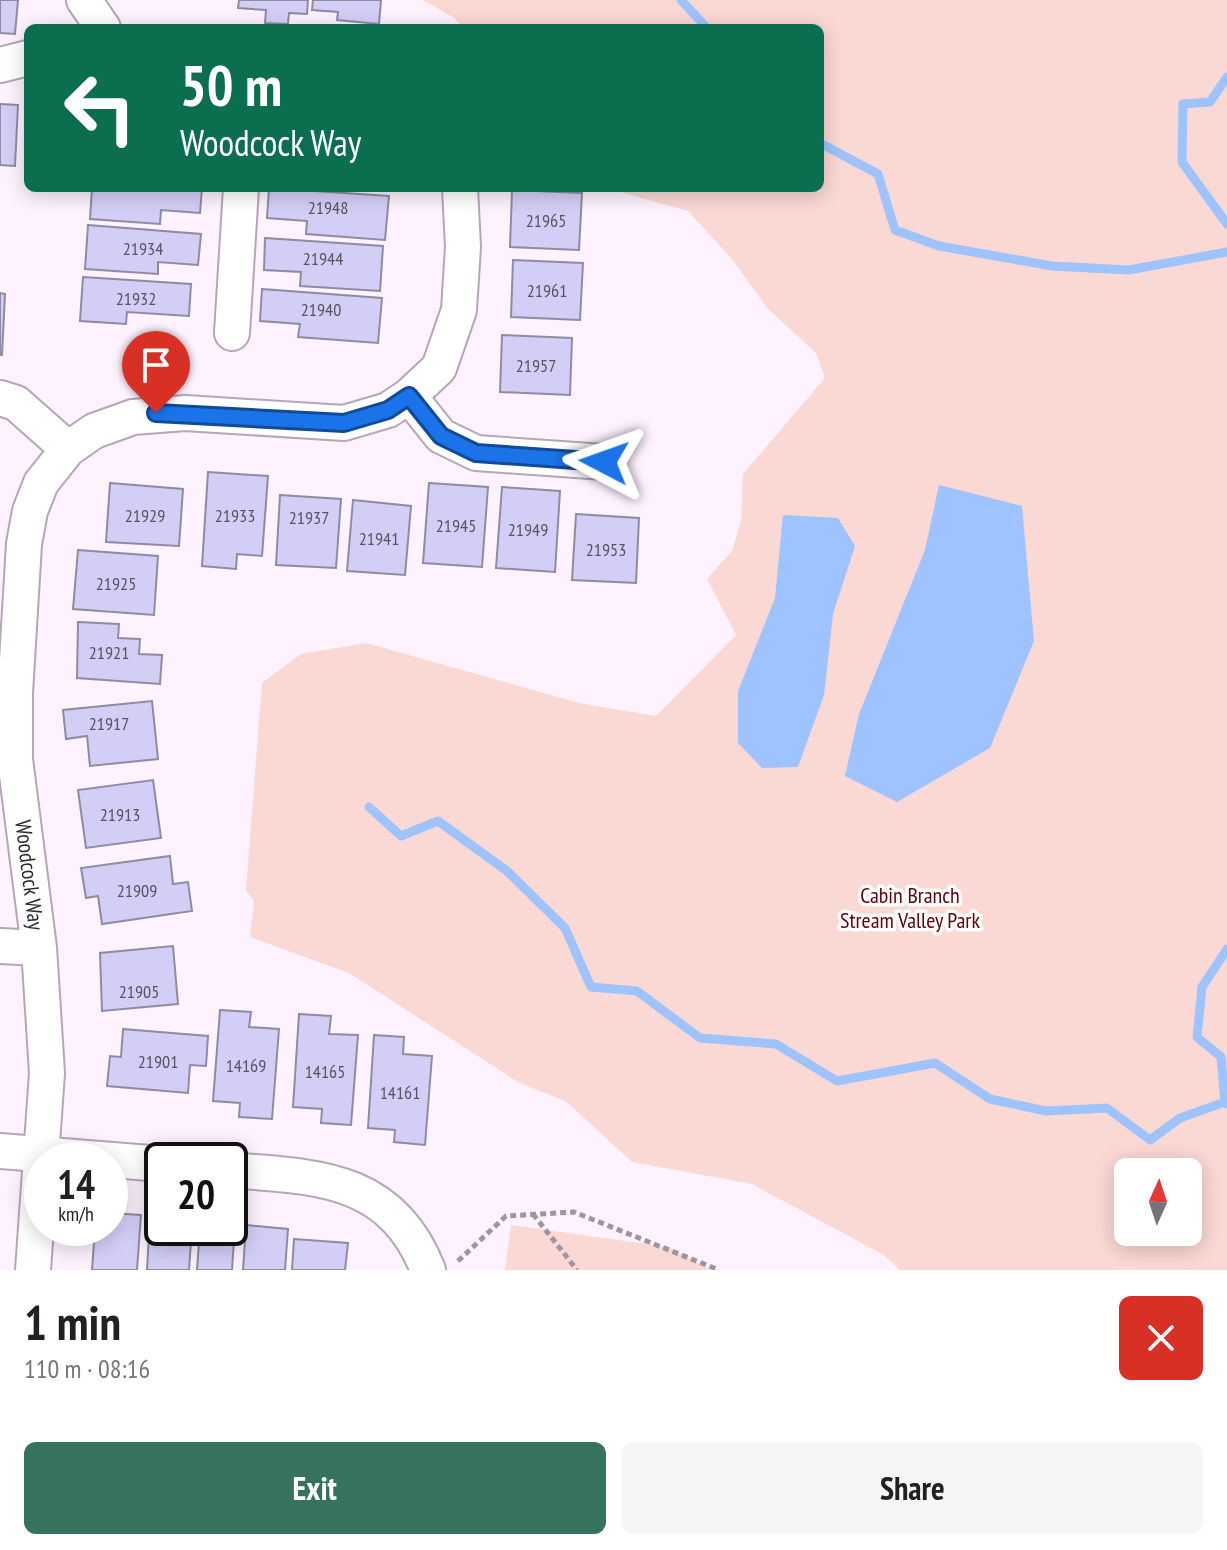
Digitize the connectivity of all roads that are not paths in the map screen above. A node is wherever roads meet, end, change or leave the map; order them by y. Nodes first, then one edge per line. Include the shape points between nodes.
1 (24, 59) edge
2 (0, 65) edge
3 (241, 192) edge
4 (460, 192) edge
5 (232, 333) dead end
6 (409, 396) junction
7 (0, 398) edge
8 (68, 449) junction
9 (604, 462) dead end
10 (0, 946) edge
11 (39, 948) junction
12 (43, 1142) edge
13 (0, 1151) edge
14 (24, 1153) edge
15 (248, 1171) edge
16 (35, 1246) edge
17 (441, 1268) edge
18 (33, 1270) edge

1 - 2 street
3 - 5 street
4 - 6 street, Woodcock Way via 459,310 439,368
6 - 8 street, Woodcock Way via 388,410 344,423 185,413 133,417 94,431
6 - 9 street via 441,436 476,453
7 - 8 street via 16,403
8 - 11 street, Woodcock Way via 41,483 30,511 15,693 15,759
10 - 11 street
11 - 12 street, Woodcock Way via 47,1073
13 - 14 street
15 - 17 street via 313,1176 357,1190
16 - 18 street, Woodcock Way

